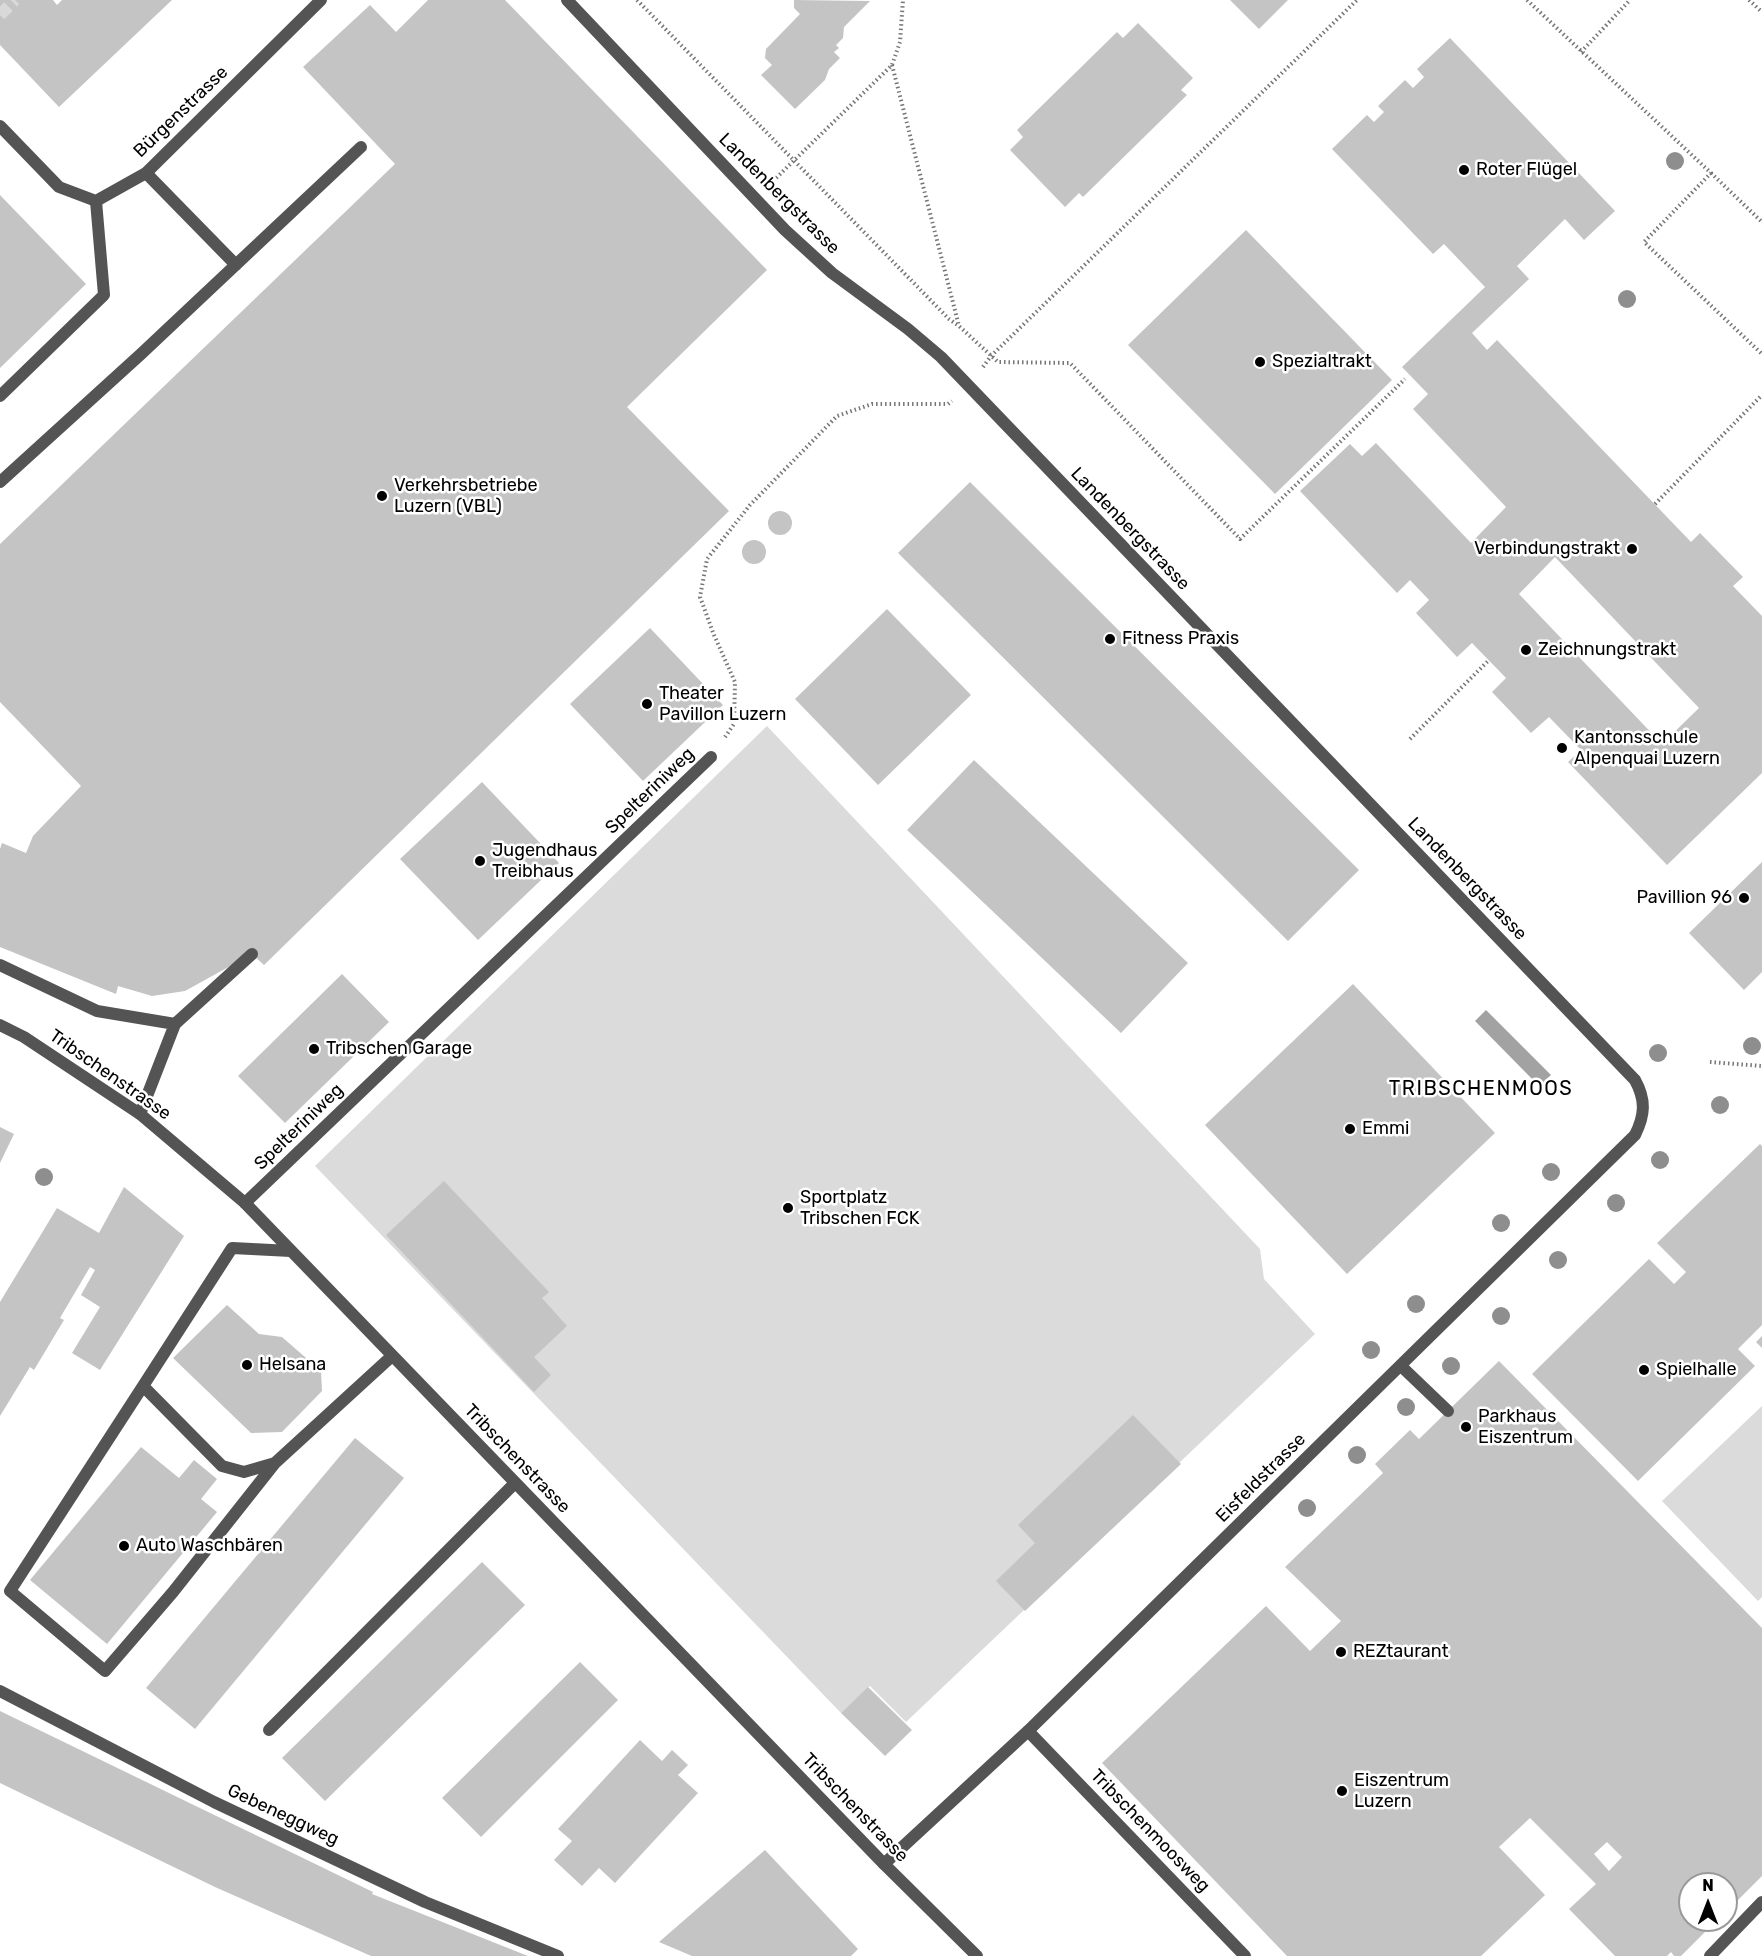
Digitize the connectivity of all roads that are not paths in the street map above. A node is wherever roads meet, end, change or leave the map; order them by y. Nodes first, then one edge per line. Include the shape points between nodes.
1 (321, 0) edge
2 (567, 0) edge
3 (0, 126) edge
4 (361, 147) dead end
5 (146, 172) junction
6 (96, 201) junction
7 (236, 264) junction
8 (0, 396) edge
9 (0, 482) edge
10 (711, 757) road end
11 (252, 954) dead end
12 (0, 965) edge
13 (175, 1024) junction
14 (0, 1025) edge
15 (1644, 1104) joint
16 (140, 1114) junction
17 (245, 1203) junction
18 (291, 1251) junction
19 (392, 1356) junction
20 (1401, 1366) junction
21 (143, 1386) junction
22 (1448, 1411) dead end
23 (275, 1463) junction
24 (515, 1483) junction
25 (0, 1691) edge
26 (269, 1730) dead end
27 (1028, 1731) junction
28 (884, 1864) junction
29 (1762, 1902) edge
30 (558, 1956) edge
31 (977, 1956) edge
32 (1245, 1956) edge
33 (1710, 1956) edge

1 - 5 street, Bürgenstrasse
2 - 15 street, Landenbergstrasse via 785,230 832,273 940,357 1635,1080
3 - 6 street via 59,187
4 - 7 street
5 - 6 street, Bürgenstrasse
5 - 7 street
6 - 8 street via 104,295
7 - 9 street
10 - 17 street, Spelteriniweg
11 - 13 street
12 - 13 street via 97,1011
13 - 16 street
14 - 16 street, Tribschenstrasse
15 - 20 street, Eisfeldstrasse via 1635,1135
16 - 17 street, Tribschenstrasse
17 - 18 street, Tribschenstrasse
18 - 19 street, Tribschenstrasse
18 - 21 street via 232,1248
19 - 23 street
19 - 24 street, Tribschenstrasse
20 - 22 street
20 - 27 street, Eisfeldstrasse
21 - 23 street via 222,1466 244,1472
21 - 23 street via 10,1591 105,1671
24 - 26 street
24 - 28 street, Tribschenstrasse
25 - 30 street, Gebeneggweg via 214,1802 425,1902
27 - 28 street, Eisfeldstrasse
27 - 32 street, Tribschenmoosweg
28 - 31 street, Tribschenstrasse
29 - 33 street

